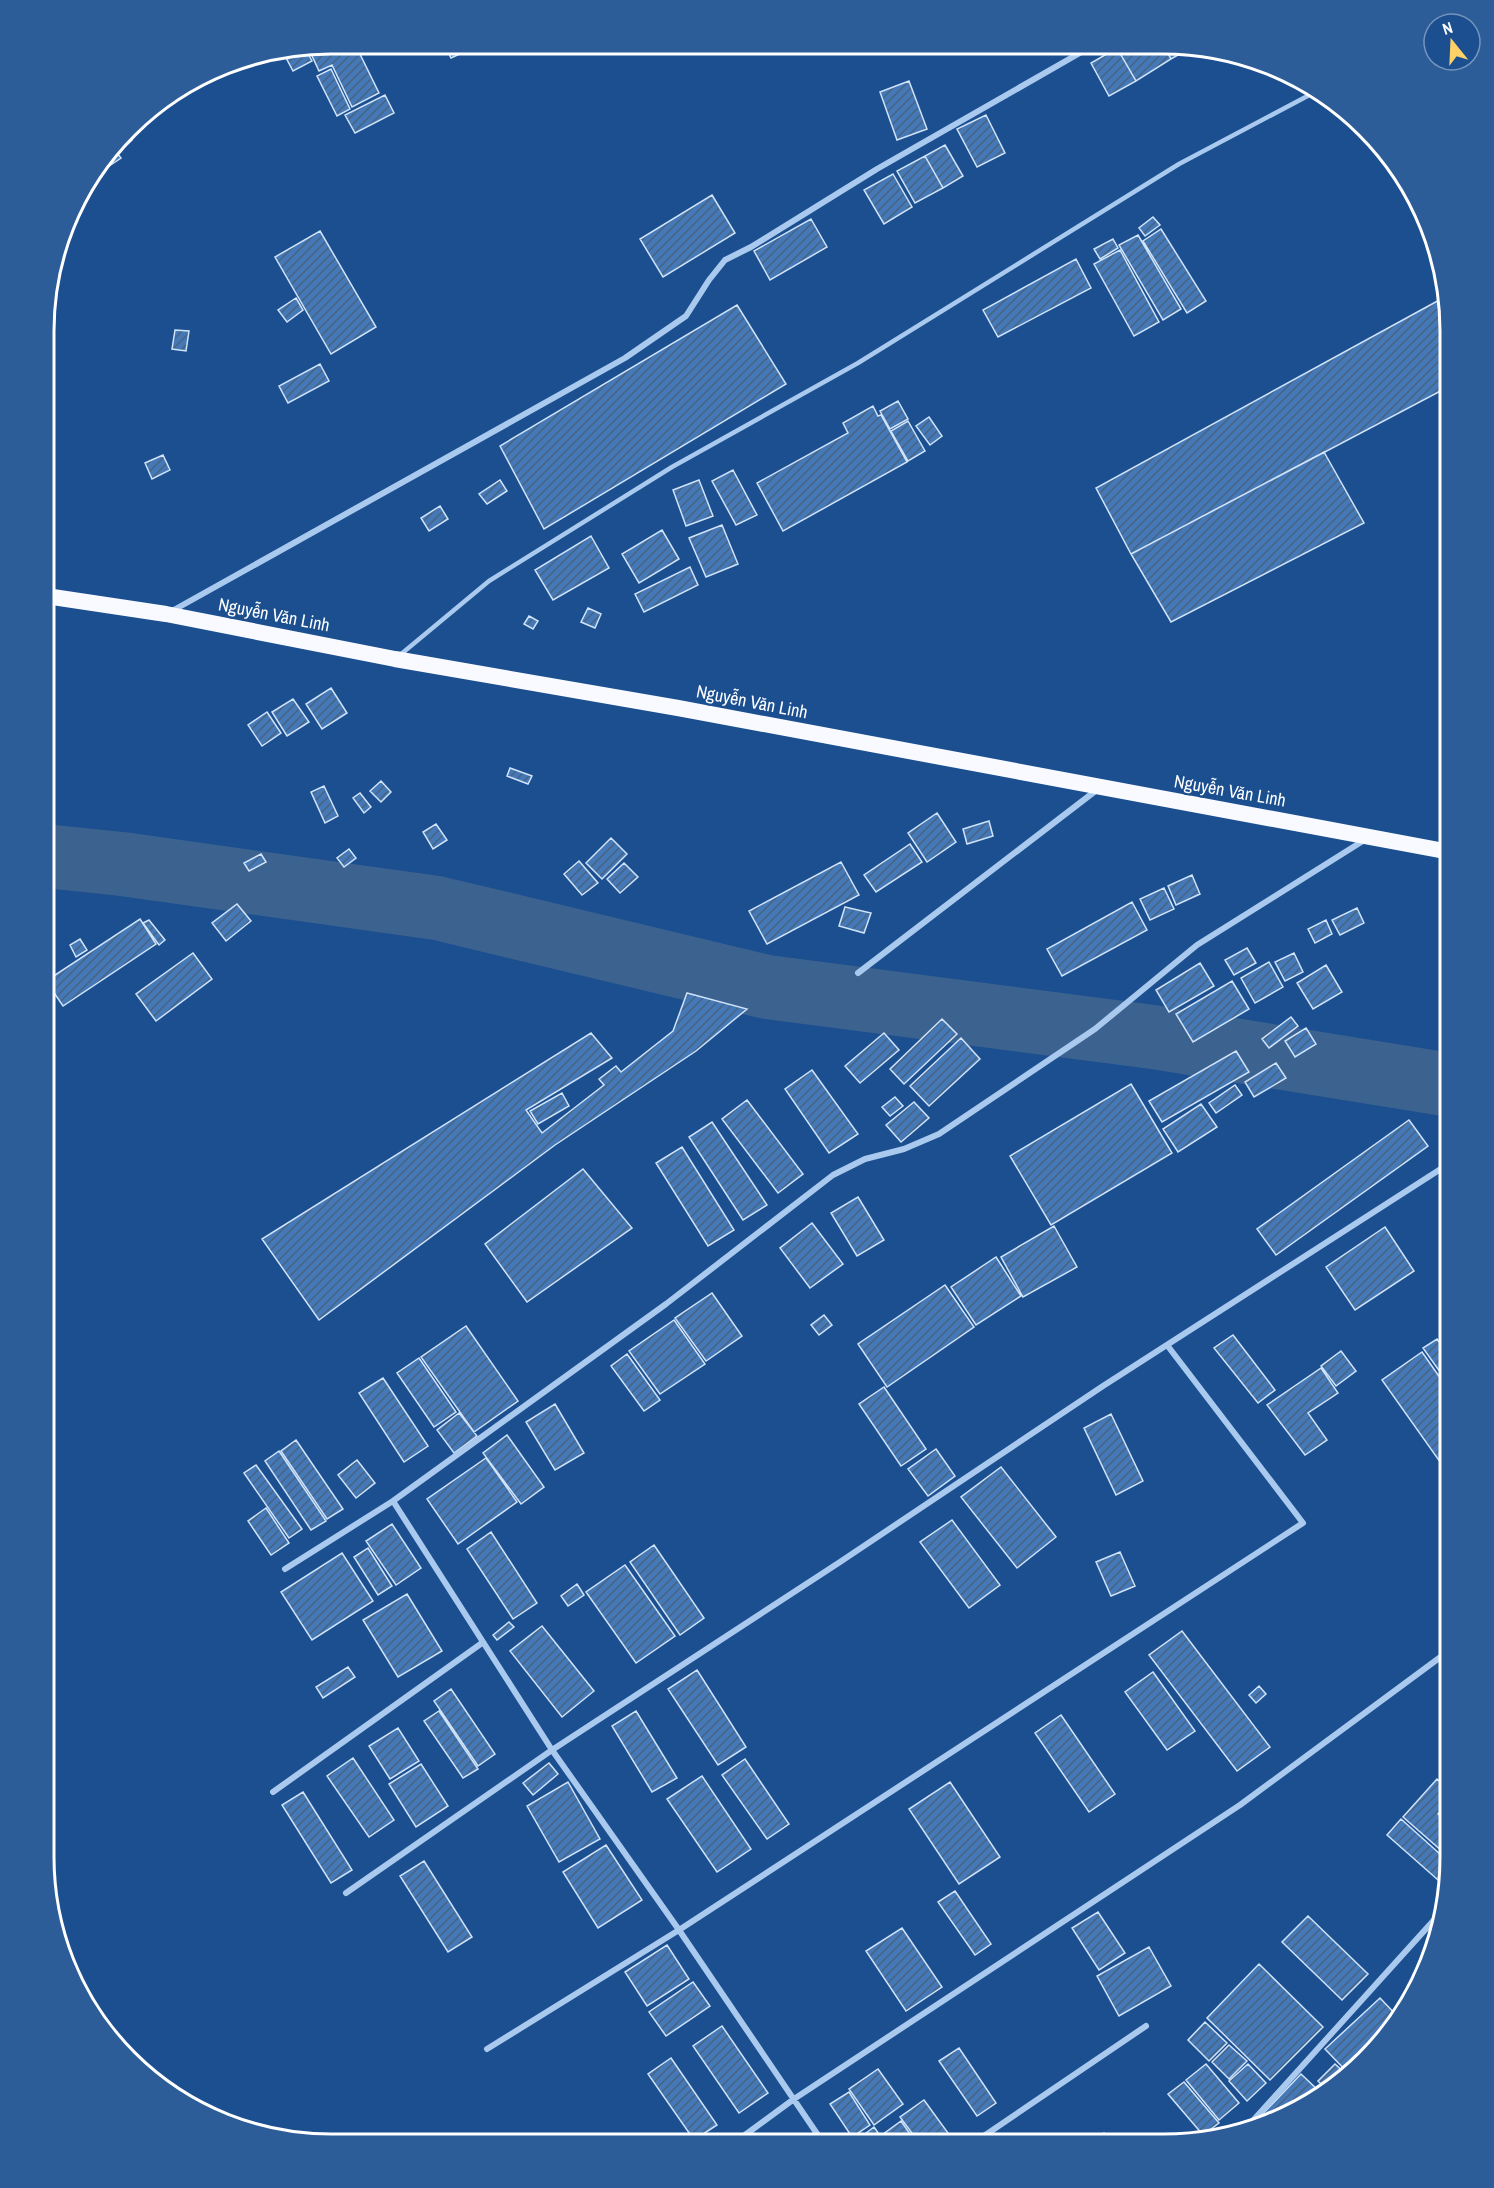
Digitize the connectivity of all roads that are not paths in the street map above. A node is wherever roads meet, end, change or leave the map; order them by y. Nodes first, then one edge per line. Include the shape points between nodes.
1 (1078, 54) edge
2 (1308, 96) edge
3 (54, 597) edge
4 (166, 614) junction
5 (395, 658) junction
6 (1099, 788) junction
7 (1371, 836) junction
8 (1440, 850) edge
9 (858, 973) dead end
10 (1440, 1169) edge
11 (1167, 1345) junction
12 (393, 1501) junction
13 (285, 1569) dead end
14 (482, 1643) junction
15 (1440, 1657) edge
16 (552, 1750) junction
17 (273, 1792) dead end
18 (346, 1893) dead end
19 (1433, 1921) edge
20 (679, 1930) junction
21 (1146, 2026) dead end
22 (487, 2049) dead end
23 (794, 2099) junction
24 (1256, 2118) edge
25 (746, 2134) edge
26 (817, 2134) edge
27 (987, 2134) edge

1 - 4 street via 725,260 686,316 625,358
2 - 5 lane via 1179,164 858,363 672,466 489,581
3 - 4 highway, Nguyễn Văn Linh
4 - 5 highway, Nguyễn Văn Linh
5 - 6 highway, Nguyễn Văn Linh
6 - 7 highway, Nguyễn Văn Linh
6 - 9 street
7 - 8 highway, Nguyễn Văn Linh
7 - 12 street via 1197,945 1095,1029 939,1134 904,1149 865,1159 833,1175 666,1304
10 - 11 street
11 - 16 street
11 - 20 street via 1303,1523
12 - 13 street
12 - 14 street
14 - 16 street
14 - 17 street
15 - 23 street via 1240,1805
16 - 18 street
16 - 20 street
19 - 24 street
20 - 22 street
20 - 23 street
21 - 27 street
23 - 25 street
23 - 26 street

